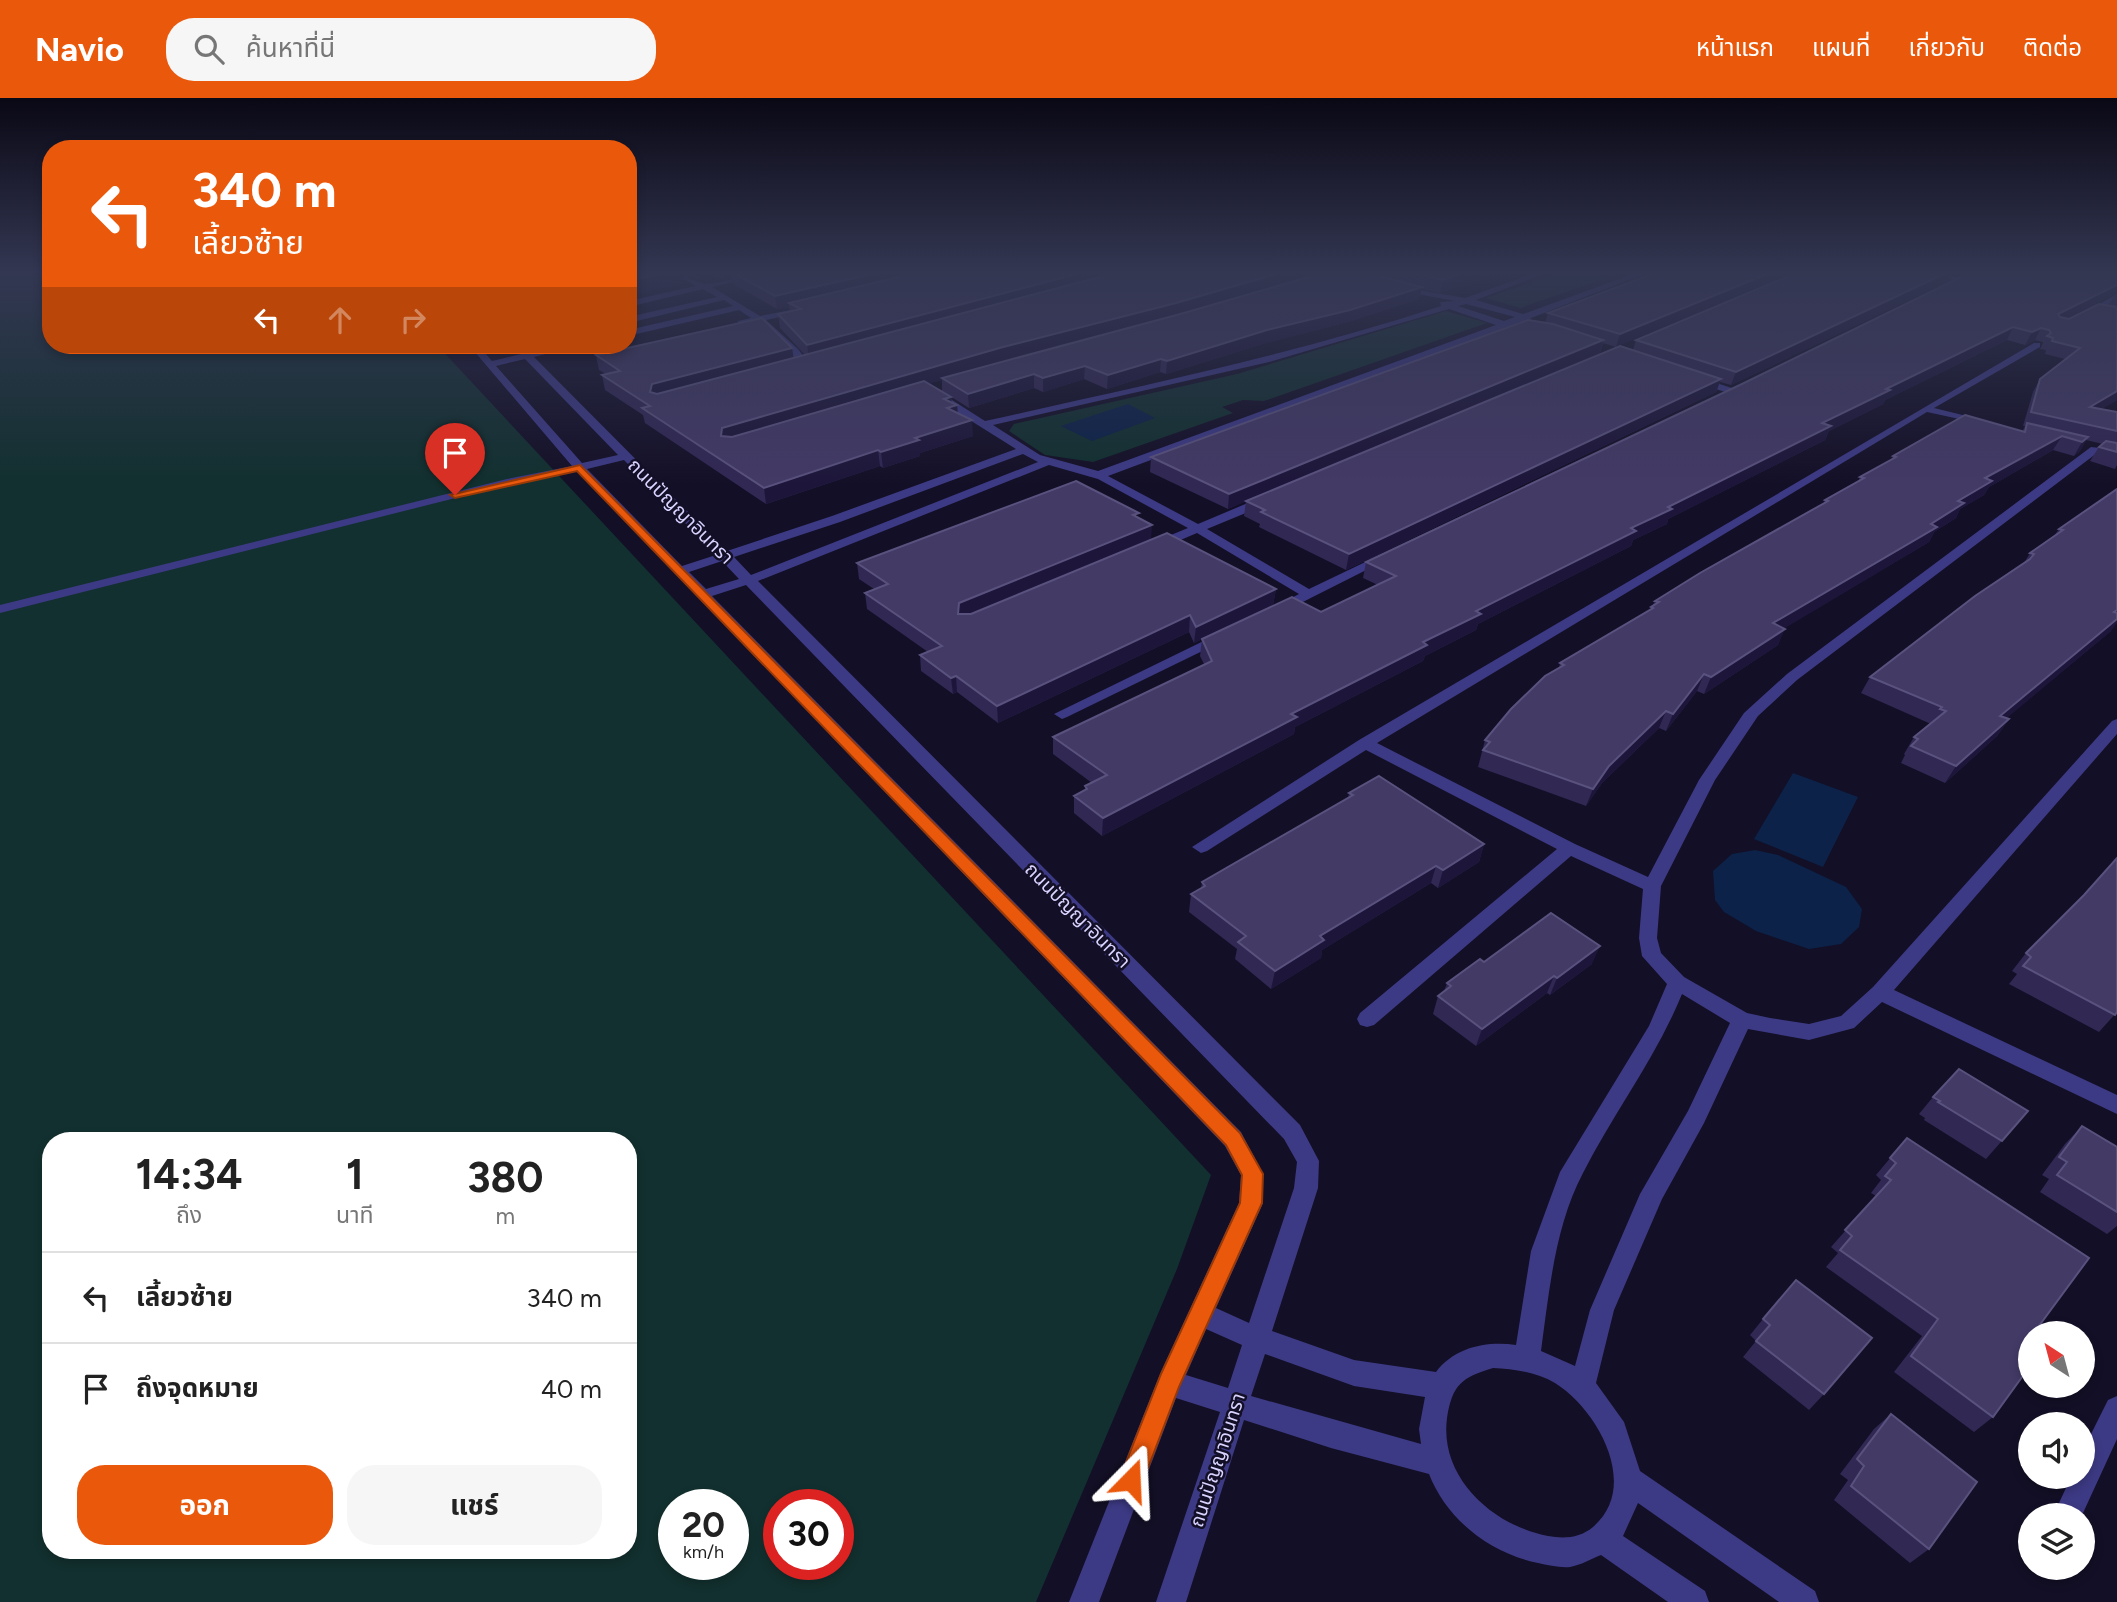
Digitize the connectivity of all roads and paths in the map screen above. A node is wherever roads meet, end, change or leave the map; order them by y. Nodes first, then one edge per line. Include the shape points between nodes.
1 (788, 344) edge
2 (1321, 344) edge
3 (1450, 344) edge
4 (2037, 345) edge
5 (485, 354) edge
6 (524, 354) edge
7 (820, 363) edge
8 (806, 366) junction
9 (793, 370) edge
10 (1683, 375) edge
11 (941, 386) edge
12 (1746, 386) edge
13 (1734, 392) junction
14 (1721, 398) edge
15 (1925, 409) junction
16 (985, 424) junction
17 (2003, 427) edge
18 (1023, 450) junction
19 (622, 452) junction
20 (2117, 453) edge
21 (1047, 462) junction
22 (576, 463) junction
23 (1099, 475) junction
24 (904, 495) junction
25 (1274, 497) edge
26 (928, 508) junction
27 (1198, 528) junction
28 (1146, 550) edge
29 (1395, 553) edge
30 (725, 556) junction
31 (679, 571) junction
32 (749, 580) junction
33 (703, 594) junction
34 (1308, 594) junction
35 (0, 609) edge
36 (1258, 618) edge
37 (1234, 630) edge
38 (1062, 714) dead end
39 (2117, 724) edge
40 (1365, 743) junction
41 (1201, 847) dead end
42 (1569, 848) junction
43 (1652, 886) junction
44 (1677, 982) junction
45 (1880, 992) junction
46 (1367, 1019) dead end
47 (1742, 1020) junction
48 (2117, 1105) edge
49 (1200, 1314) junction
50 (1258, 1339) junction
51 (1527, 1357) junction
52 (1169, 1383) junction
53 (1441, 1386) junction
54 (1582, 1387) junction
55 (1234, 1403) junction
56 (2117, 1409) edge
57 (1437, 1462) junction
58 (1629, 1480) junction
59 (2073, 1503) dead end
60 (1603, 1539) junction
61 (1084, 1602) edge
62 (1171, 1602) edge
63 (1694, 1602) edge
64 (1804, 1602) edge

1 - 8 street
2 - 16 street
3 - 23 street
4 - 15 street
5 - 22 street
6 - 19 street, ถนนปัญญาอินทรา
7 - 8 street
8 - 9 street
10 - 13 street
11 - 16 street via 928,390
12 - 13 street
13 - 14 street
15 - 17 street
15 - 40 street
16 - 18 street
18 - 21 street
18 - 24 street
19 - 22 street
19 - 30 street, ถนนปัญญาอินทรา
20 - 43 street via 2089,447 1752,713 1707,780
21 - 23 street
21 - 26 street
22 - 31 street
22 - 35 street
23 - 27 street
24 - 26 street
24 - 30 street
25 - 27 street
26 - 32 street
27 - 28 street
27 - 34 street
29 - 34 street
30 - 31 street
30 - 32 street, ถนนปัญญาอินทรา
31 - 33 street
32 - 33 street
32 - 50 street, ถนนปัญญาอินทรา via 1292,1132 1308,1161 1306,1188
33 - 49 street via 1233,1139 1252,1174 1251,1203
34 - 36 street
37 - 38 street
39 - 45 street
40 - 41 street
40 - 42 street
42 - 43 street
42 - 46 street
43 - 44 street via 1648,938 1652,956
44 - 47 street
44 - 51 street via 1658,1028 1571,1172 1543,1251
45 - 47 street via 1847,1021 1809,1032
45 - 48 street
47 - 54 street via 1652,1195 1602,1310
49 - 50 street
49 - 52 street
50 - 53 street via 1354,1373
50 - 55 street, ถนนปัญญาอินทรา
51 - 53 street via 1493,1355 1462,1365
51 - 54 street
52 - 55 street
52 - 61 street
53 - 57 street via 1430,1421
54 - 58 street via 1616,1430
55 - 57 street
55 - 62 street, ถนนปัญญาอินทรา
56 - 59 street
57 - 60 street via 1458,1500 1491,1531 1511,1541 1531,1550 1570,1553
58 - 60 street via 1623,1513
58 - 64 street
60 - 63 street

